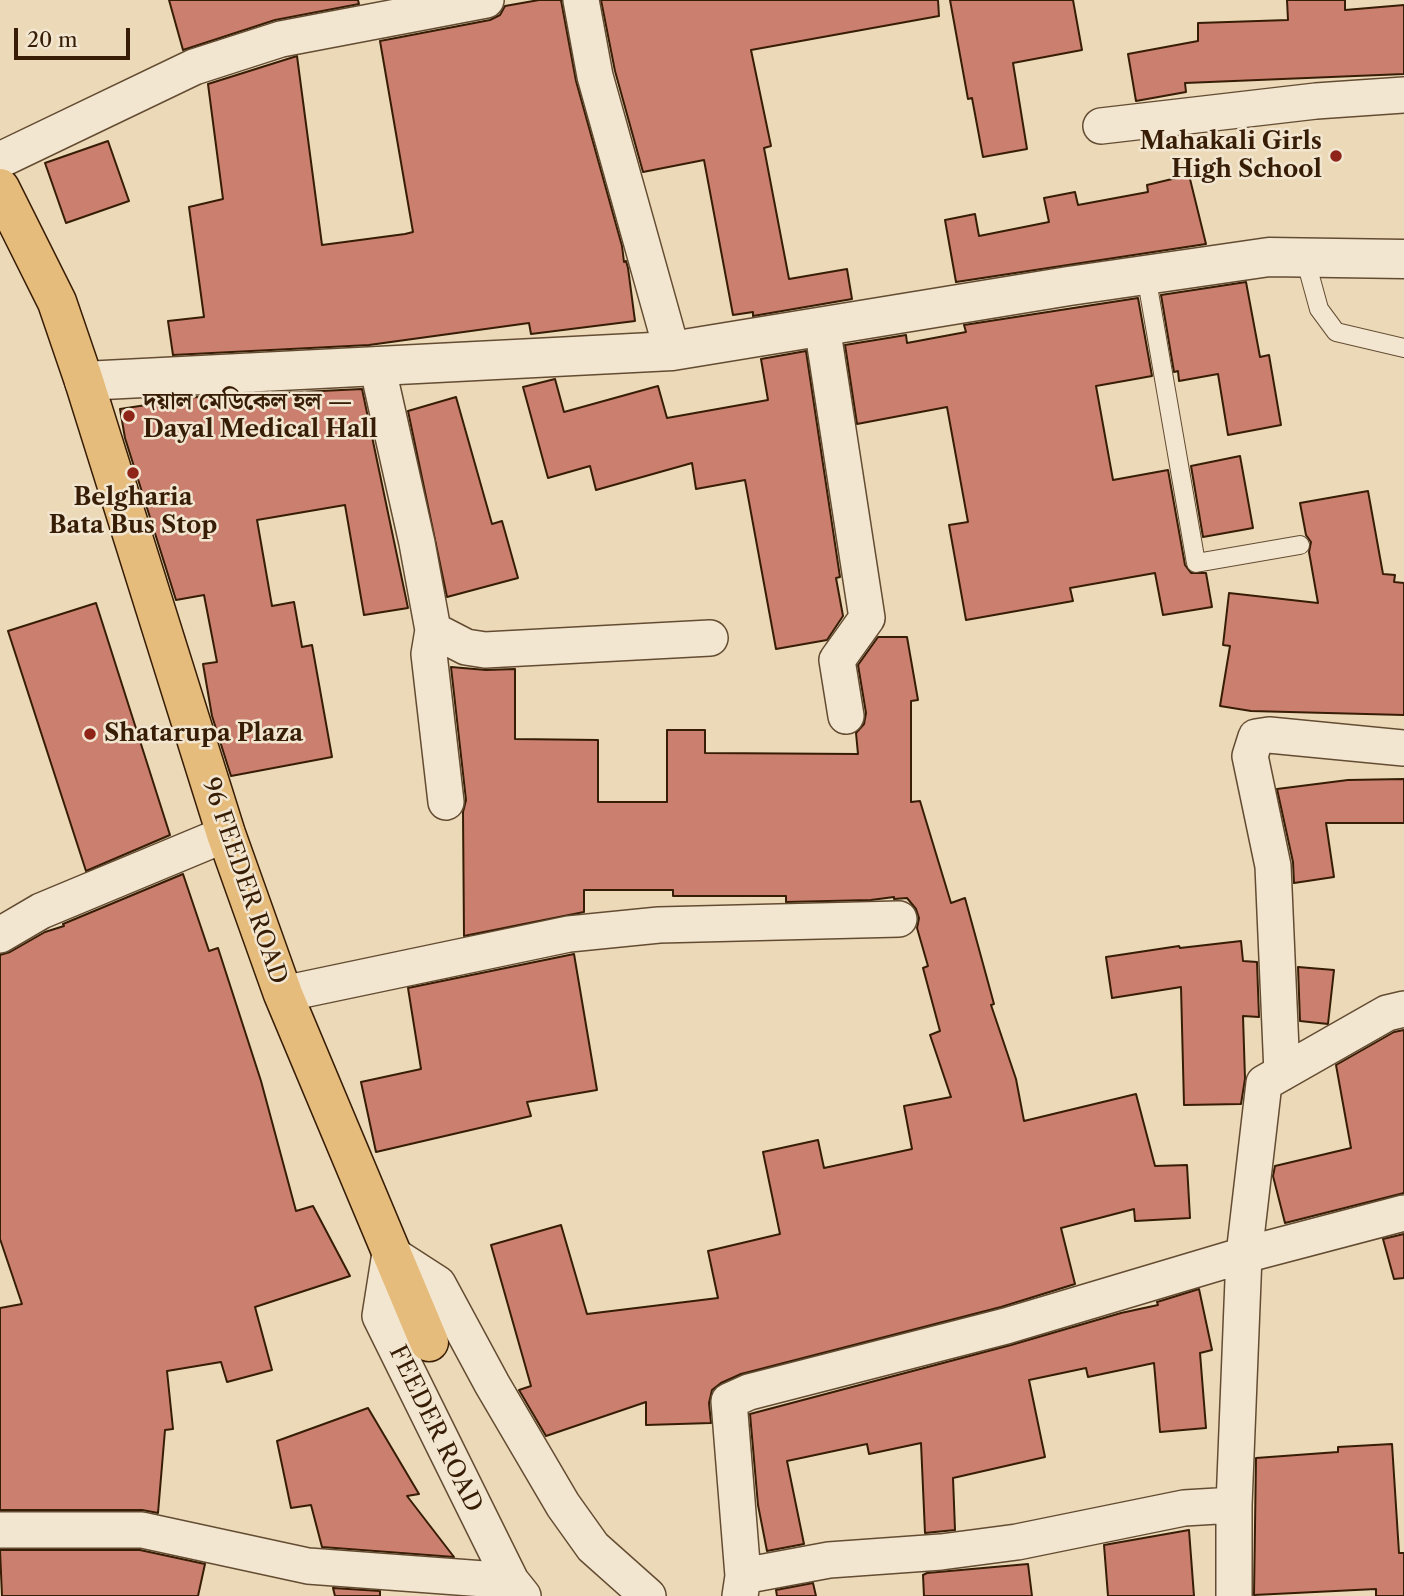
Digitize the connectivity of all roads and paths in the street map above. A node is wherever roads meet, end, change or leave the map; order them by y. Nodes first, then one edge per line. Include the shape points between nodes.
1 (486, 0) edge
2 (581, 0) edge
3 (1404, 95) edge
4 (1101, 126) dead end
5 (0, 160) edge
6 (0, 188) edge
7 (1305, 258) junction
8 (1404, 259) edge
9 (1146, 275) junction
10 (822, 326) junction
11 (1404, 348) edge
12 (672, 351) junction
13 (377, 365) junction
14 (84, 381) junction
15 (1300, 545) dead end
16 (433, 630) junction
17 (710, 638) dead end
18 (846, 716) dead end
19 (1404, 748) edge
20 (446, 802) dead end
21 (226, 834) junction
22 (898, 919) dead end
23 (0, 935) edge
24 (283, 994) junction
25 (1404, 1009) edge
26 (1282, 1073) junction
27 (1404, 1213) edge
28 (390, 1253) junction
29 (1244, 1255) junction
30 (429, 1342) dead end
31 (1234, 1505) junction
32 (0, 1530) edge
33 (362, 1583) edge
34 (742, 1586) edge
35 (517, 1588) edge
36 (648, 1596) edge
37 (1234, 1596) edge

1 - 5 street via 281,39 194,67
2 - 12 street via 595,76
3 - 4 street
6 - 14 main road, 96 FEEDER ROAD via 57,302
7 - 8 street
7 - 9 street via 1269,257
7 - 11 lane via 1319,309 1336,332
9 - 10 street
9 - 15 lane via 1196,563
10 - 12 street
10 - 18 street via 867,618 836,660
12 - 13 street
13 - 14 street
13 - 16 street
14 - 21 main road, 96 FEEDER ROAD
16 - 17 street via 466,647 485,650
16 - 20 street via 429,654
19 - 26 street via 1256,737 1250,756 1273,866
21 - 23 street via 41,911
21 - 24 main road, 96 FEEDER ROAD
22 - 24 street via 659,925 569,934
24 - 28 main road, 96 FEEDER ROAD
25 - 26 street via 1387,1013
26 - 29 street via 1264,1083
27 - 29 street
28 - 30 main road, 96 FEEDER ROAD
28 - 35 street, FEEDER ROAD via 380,1316
28 - 36 street via 438,1284 563,1505 593,1547
29 - 31 street
29 - 34 street via 729,1401
31 - 34 street via 1184,1508 1017,1542 829,1560
31 - 37 street
32 - 33 street via 142,1530 308,1566
33 - 35 street

